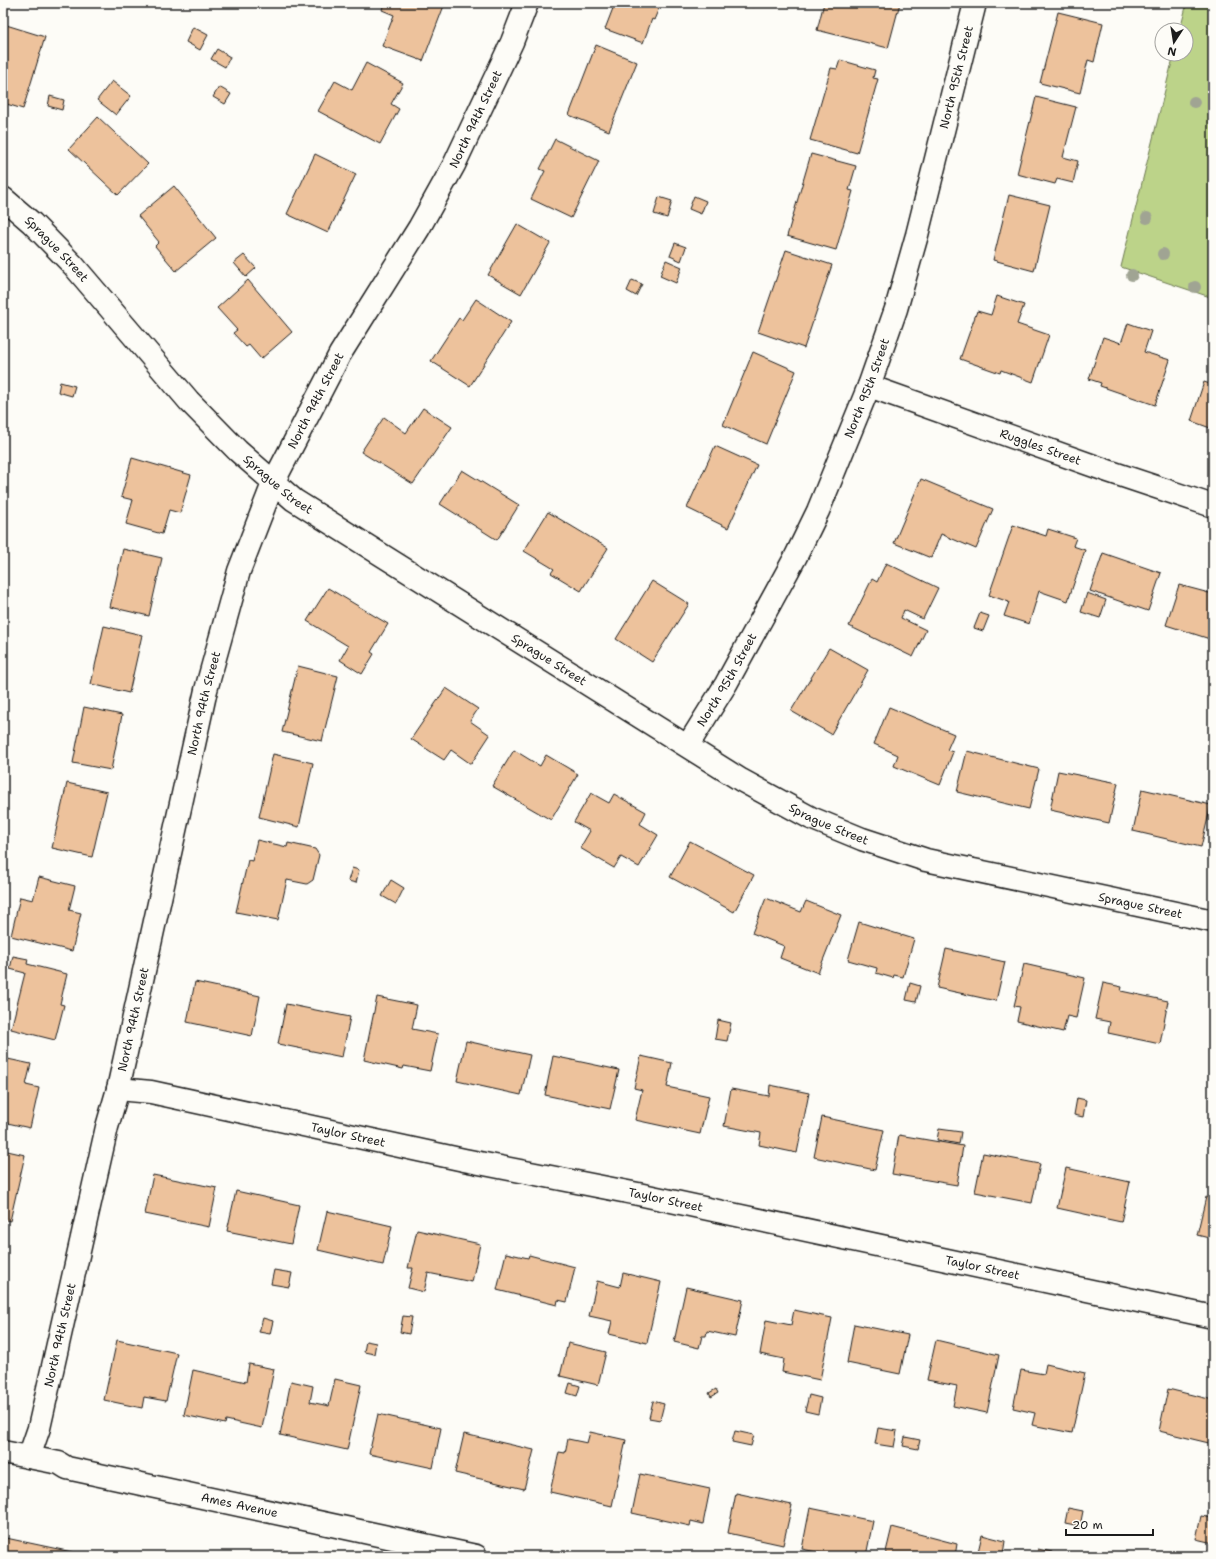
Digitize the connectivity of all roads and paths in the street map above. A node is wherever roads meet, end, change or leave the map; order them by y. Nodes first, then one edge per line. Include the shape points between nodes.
1 (527, 3) edge
2 (975, 3) edge
3 (3, 198) edge
4 (869, 386) junction
5 (274, 481) junction
6 (1213, 506) edge
7 (688, 745) junction
8 (1213, 922) edge
9 (118, 1089) junction
10 (1213, 1318) edge
11 (3, 1452) edge
12 (29, 1457) junction
13 (476, 1556) edge

1 - 5 street, North 94th Street via 512,42 454,165 419,228 340,354
2 - 4 street, North 95th Street via 917,235 896,309
3 - 5 street, Sprague Street via 74,265 189,401 238,451
4 - 6 street, Ruggles Street
4 - 7 street, North 95th Street via 818,511 796,556 726,684
5 - 7 street, Sprague Street via 294,500
5 - 9 street, North 94th Street via 240,571 206,690
7 - 8 street, Sprague Street via 755,788 811,818 862,839 926,860
9 - 10 street, Taylor Street via 150,1092 464,1160 643,1195
9 - 12 street, North 94th Street via 107,1127 39,1428
11 - 12 street, Ames Avenue
12 - 13 street, Ames Avenue via 59,1463 67,1468

